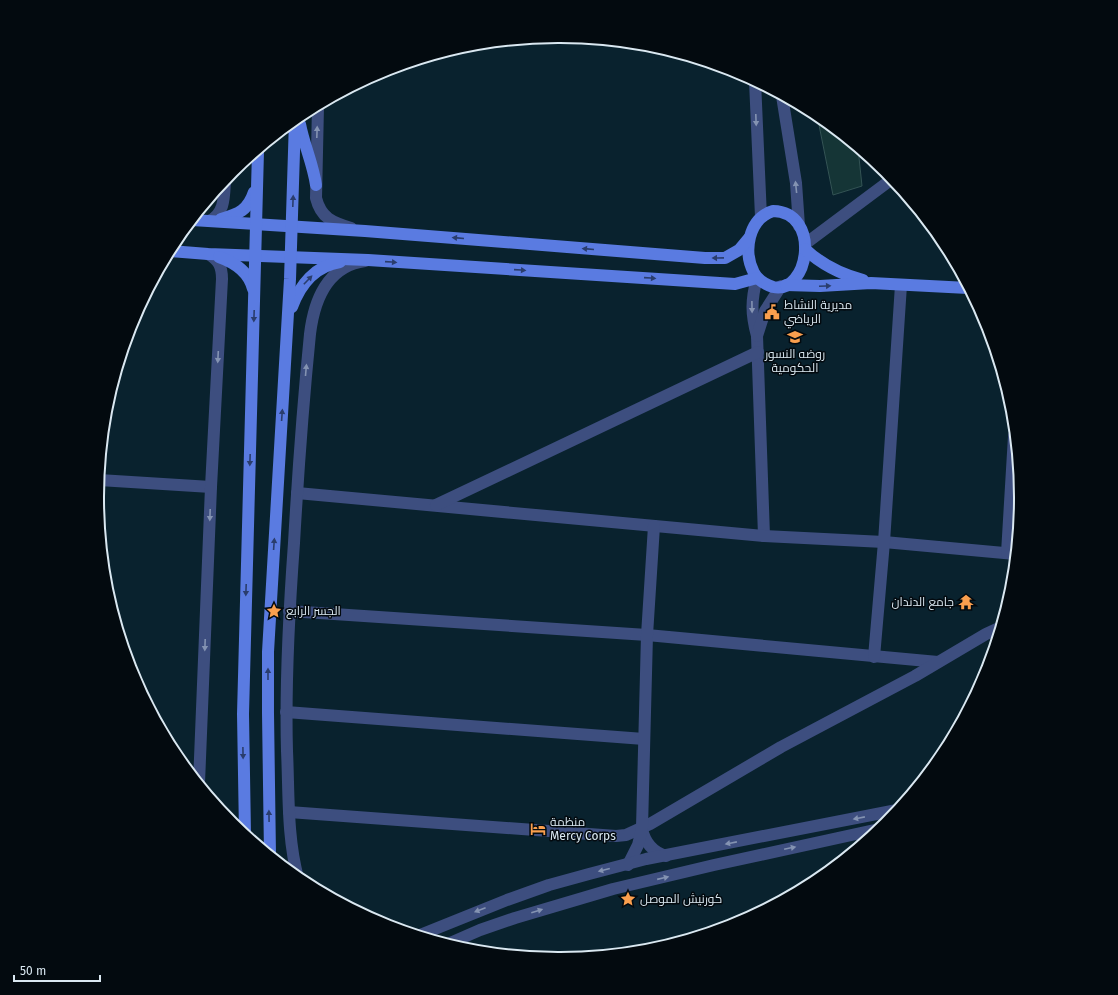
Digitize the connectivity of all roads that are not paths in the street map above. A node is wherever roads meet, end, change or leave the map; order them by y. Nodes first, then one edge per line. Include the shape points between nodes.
1 (755, 88) edge
2 (783, 102) edge
3 (318, 113) edge
4 (300, 124) edge
5 (295, 128) edge
6 (258, 157) edge
7 (257, 171) junction
8 (887, 183) edge
9 (316, 185) junction
10 (224, 190) edge
11 (761, 217) junction
12 (199, 220) edge
13 (209, 221) junction
14 (255, 224) junction
15 (293, 226) junction
16 (799, 226) junction
17 (358, 231) junction
18 (749, 238) junction
19 (805, 246) junction
20 (177, 252) edge
21 (208, 254) junction
22 (255, 256) junction
23 (291, 257) junction
24 (351, 260) junction
25 (372, 260) junction
26 (757, 278) junction
27 (871, 283) junction
28 (901, 285) junction
29 (784, 286) junction
30 (963, 288) edge
31 (254, 298) junction
32 (288, 328) junction
33 (757, 336) junction
34 (758, 352) junction
35 (1013, 471) edge
36 (105, 480) edge
37 (211, 487) junction
38 (297, 493) junction
39 (434, 506) junction
40 (654, 526) junction
41 (764, 536) junction
42 (884, 542) junction
43 (1011, 545) edge
44 (1011, 554) edge
45 (289, 611) junction
46 (993, 631) edge
47 (647, 635) junction
48 (874, 657) junction
49 (938, 662) junction
50 (286, 712) junction
51 (644, 739) junction
52 (199, 776) edge
53 (289, 812) junction
54 (887, 812) edge
55 (245, 826) edge
56 (642, 828) junction
57 (867, 832) edge
58 (270, 848) edge
59 (666, 856) junction
60 (628, 864) junction
61 (296, 868) edge
62 (426, 932) edge
63 (457, 940) edge

1 -> 11 street
16 -> 2 street via 796,183
9 -> 3 street
4 - 9 main road via 314,169
15 -> 5 main road
6 - 7 main road
7 - 13 main road via 254,192 245,209 228,217
7 - 14 main road
8 - 19 street
9 - 17 street via 316,198 321,212 334,222
10 - 13 street via 222,208 215,219
11 - 16 main road via 773,211 781,211 794,219
11 - 18 main road
12 - 13 main road
13 - 14 main road
14 - 15 main road
14 - 22 main road
15 - 17 main road
15 - 23 main road
16 - 19 main road
18 -> 17 main road via 739,250 725,258 705,258
18 - 26 main road via 750,262
19 - 27 main road via 828,268
19 - 29 main road via 800,270 794,279
20 - 21 main road
21 - 22 main road
21 - 31 main road via 232,262 242,269 250,280
21 -> 37 street via 216,258 222,270
22 - 23 main road
22 - 31 main road
23 - 24 main road
23 - 32 main road
24 - 25 main road
32 -> 24 main road via 297,293 307,280 320,269 335,262
25 -> 26 main road via 734,284
38 -> 25 street via 314,309 323,288 334,276 347,267
26 - 29 main road via 775,287
26 -> 33 street via 751,307
27 - 28 main road
29 -> 27 main road
28 - 30 main road
28 - 42 street
29 - 33 street via 765,311
31 -> 55 main road via 243,714
58 -> 32 main road via 268,652
33 - 34 street
34 - 39 street
34 - 41 street
35 - 43 street
36 - 37 street
37 -> 52 street
38 - 39 street
38 - 45 street
39 - 40 street
40 - 41 street
40 - 47 street
41 - 42 street
42 - 44 street
42 - 48 street
45 - 47 street
45 - 50 street
46 - 49 street
47 - 48 street
47 - 51 street
48 - 49 street
49 - 56 street via 781,747
50 - 51 street
50 - 53 street
51 - 56 street
53 - 56 street via 616,836
53 - 61 street
54 -> 59 street
56 - 59 street via 652,849
56 - 60 street via 638,844
63 -> 57 street via 515,918 613,889
59 - 60 street
60 -> 62 street via 548,885

